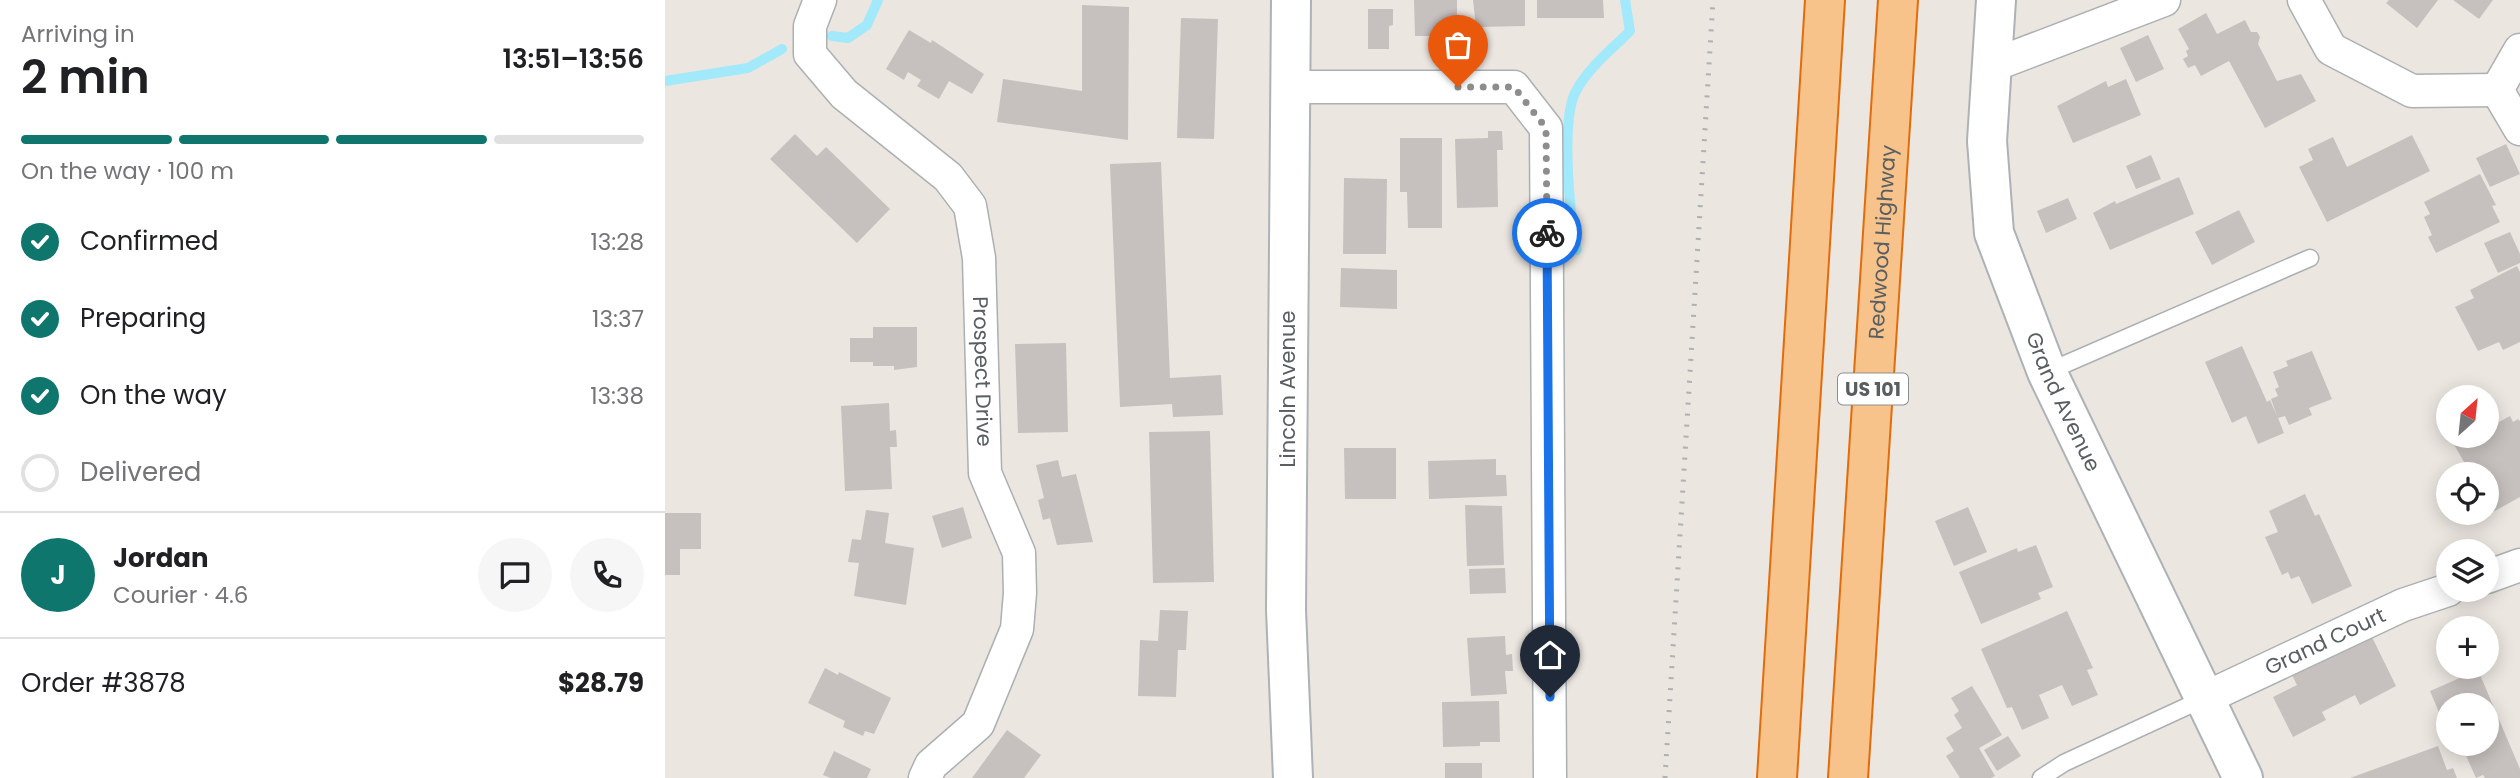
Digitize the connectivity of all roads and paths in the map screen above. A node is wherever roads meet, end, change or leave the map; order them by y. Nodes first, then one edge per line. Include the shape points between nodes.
1 (820, 0) edge
2 (1291, 0) edge
3 (1825, 0) edge
4 (1898, 0) edge
5 (1996, 0) edge
6 (2164, 0) edge
7 (2304, 0) edge
8 (2520, 50) edge
9 (1991, 66) junction
10 (1290, 87) junction
11 (2497, 90) junction
12 (2520, 129) edge
13 (2310, 258) dead end
14 (2047, 372) junction
15 (2520, 565) edge
16 (2499, 573) edge
17 (2436, 594) edge
18 (2203, 699) junction
19 (925, 778) edge
20 (1293, 778) edge
21 (1550, 778) edge
22 (1777, 778) edge
23 (1848, 778) edge
24 (2041, 778) edge
25 (2242, 778) edge

1 - 19 street, Prospect Drive via 810,26 810,54 844,94 948,177 969,206 979,258 985,473 1019,553 1017,629 978,724 931,765
2 - 10 street, Lincoln Avenue
3 - 22 highway
4 - 23 highway, Redwood Highway / US 101
5 - 9 street, Grand Avenue
6 - 9 street
7 - 11 street via 2331,49 2413,91
8 - 11 street
9 - 14 street, Grand Avenue via 1987,141 1994,233
10 - 20 street, Lincoln Avenue via 1286,610
10 - 21 street via 1514,87 1546,128
11 - 12 street
13 - 14 lane
14 - 18 street, Grand Avenue
15 - 16 street
17 - 18 street, Grand Court via 2403,605
18 - 24 lane
18 - 25 street, Grand Avenue

